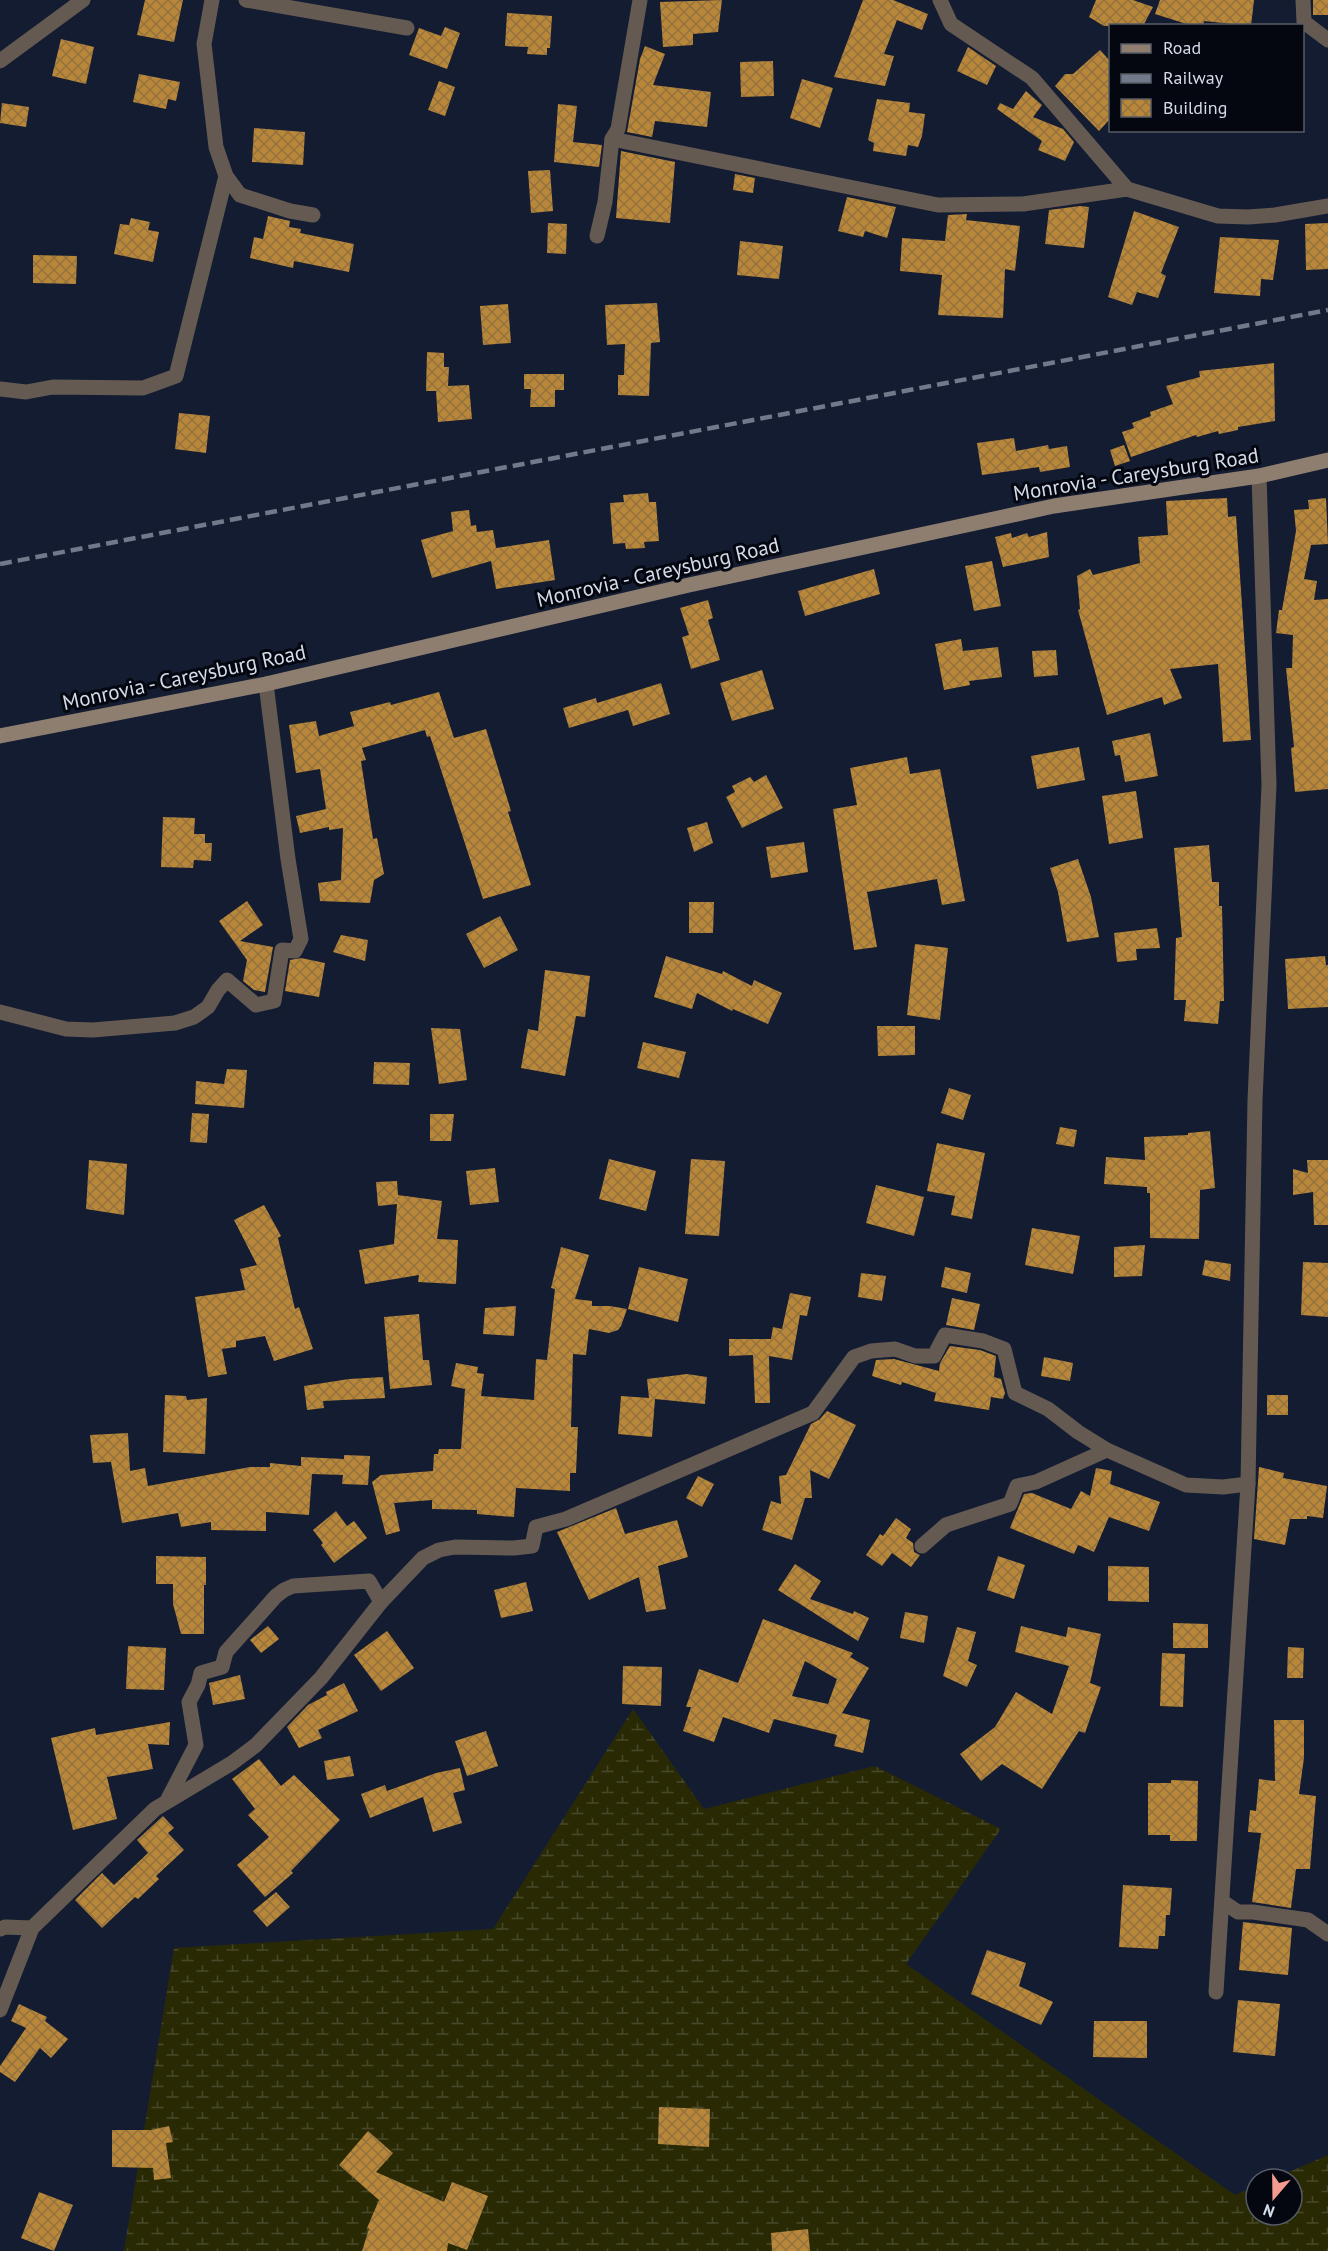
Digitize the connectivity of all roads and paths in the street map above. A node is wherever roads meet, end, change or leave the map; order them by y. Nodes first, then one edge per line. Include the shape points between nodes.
1 (83, 0) edge
2 (212, 0) edge
3 (246, 0) edge
4 (640, 0) edge
5 (940, 0) edge
6 (1304, 0) edge
7 (407, 28) dead end
8 (1328, 40) edge
9 (0, 62) edge
10 (612, 140) junction
11 (226, 176) junction
12 (1127, 189) junction
13 (1328, 206) edge
14 (314, 215) dead end
15 (597, 236) dead end
16 (0, 389) edge
17 (1328, 460) edge
18 (1259, 476) junction
19 (266, 684) junction
20 (0, 736) edge
21 (0, 1012) edge
22 (1107, 1450) junction
23 (1248, 1484) junction
24 (922, 1546) dead end
25 (381, 1602) junction
26 (167, 1800) junction
27 (1223, 1902) junction
28 (32, 1928) junction
29 (0, 1929) edge
30 (1328, 1934) edge
31 (1216, 1992) dead end
32 (0, 2010) edge

1 - 9 street
2 - 11 street via 204,44 216,147
3 - 7 street
4 - 10 street via 618,129
5 - 12 street via 951,24 1032,78
6 - 8 street via 1304,22
10 - 12 street via 938,205 1023,204
10 - 15 street
11 - 14 street via 240,195
11 - 16 street via 176,376 143,388 53,387 26,392
12 - 13 street via 1218,216 1275,215
17 - 18 main road, Monrovia - Careysburg Road
18 - 19 main road, Monrovia - Careysburg Road via 1054,506 689,585
18 - 23 street via 1269,785 1255,1112
19 - 20 main road, Monrovia - Careysburg Road
19 - 21 street via 301,939 295,951 282,950 274,1001 256,1005 227,980 208,1007 175,1023 66,1029
22 - 23 street via 1186,1485
22 - 24 street via 1036,1482 1017,1486 1010,1504 946,1525
22 - 25 street via 1015,1392 1004,1349 945,1335 934,1356 915,1356 895,1349 854,1357 813,1413 566,1519 536,1527 532,1546 439,1550 423,1558
23 - 27 street
25 - 26 street via 321,1678 256,1745
25 - 26 street via 369,1581 293,1586 276,1596 226,1652 222,1667 201,1673 189,1702 196,1745
26 - 28 street
27 - 30 street via 1238,1912 1308,1920
27 - 31 street
28 - 29 street
28 - 32 street

